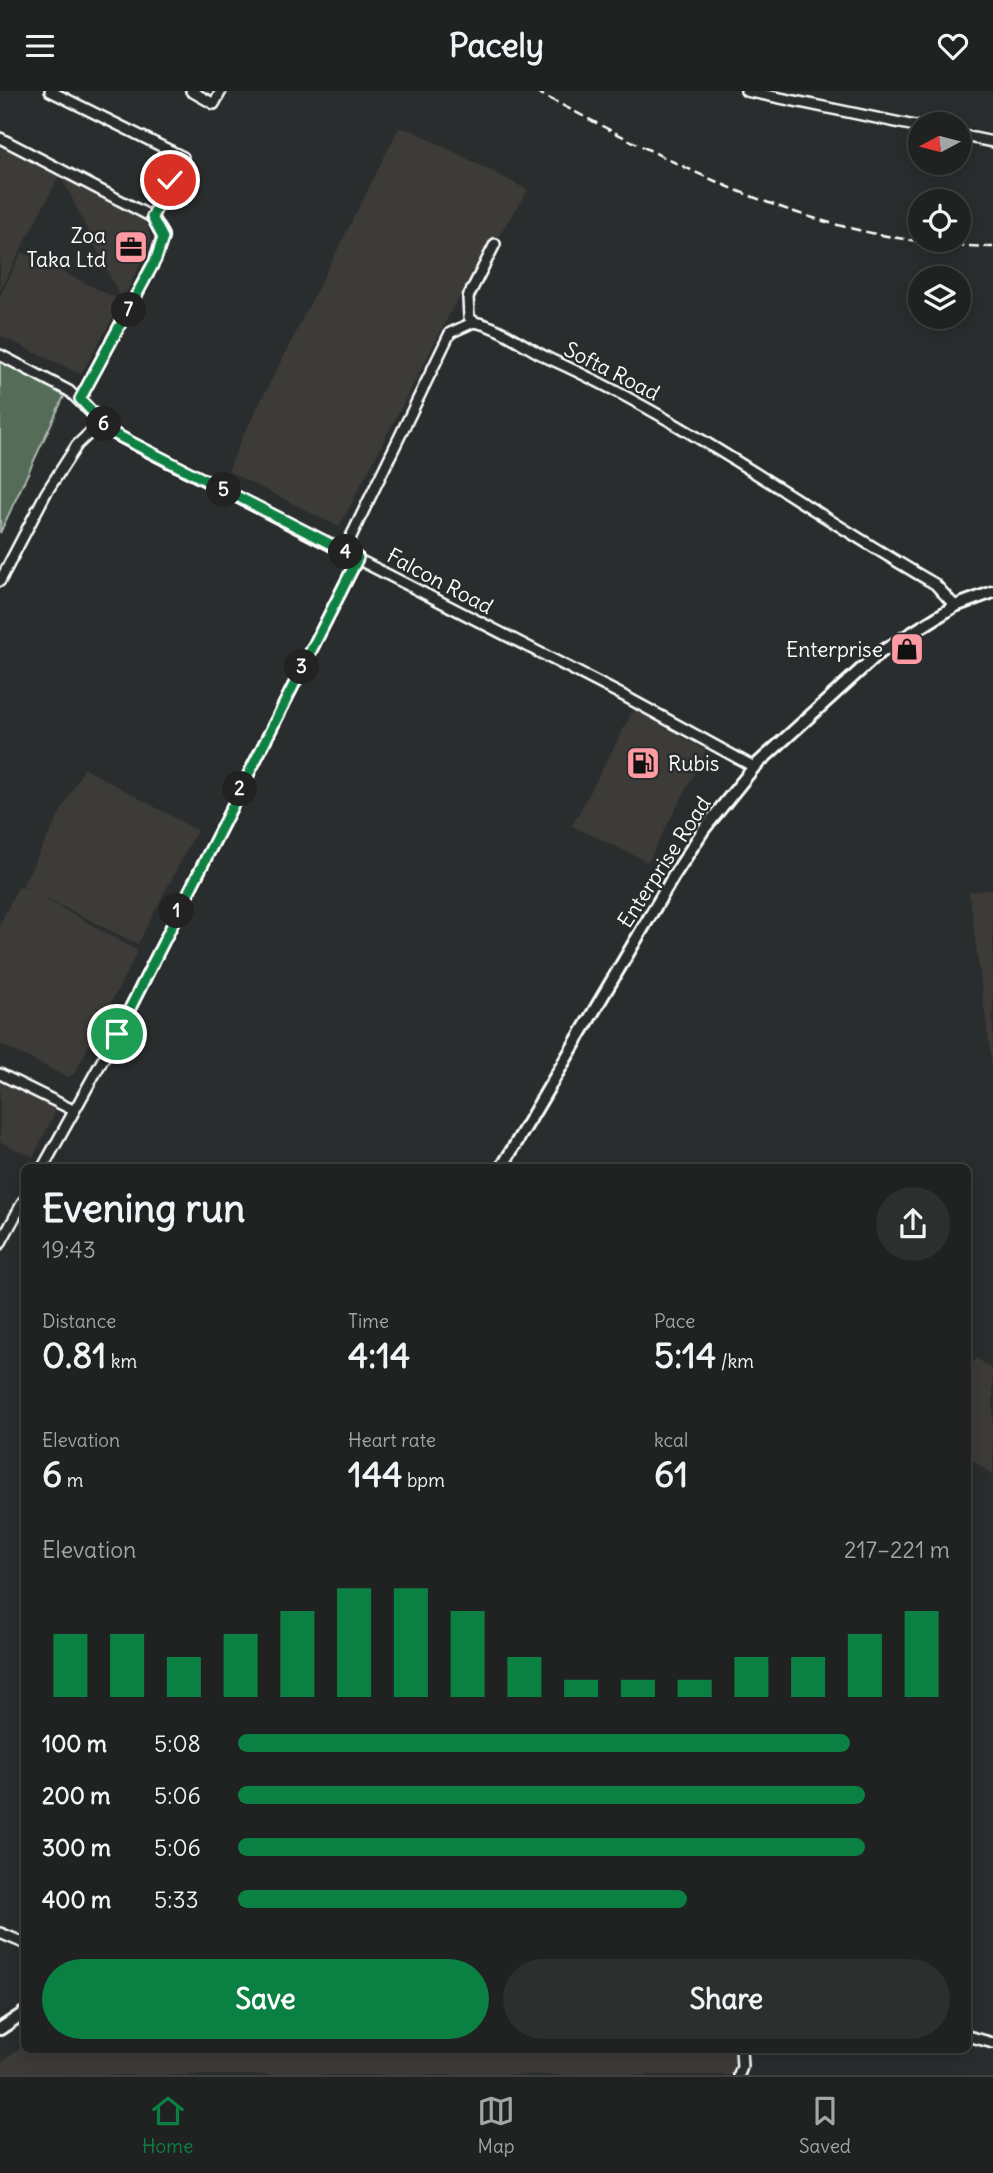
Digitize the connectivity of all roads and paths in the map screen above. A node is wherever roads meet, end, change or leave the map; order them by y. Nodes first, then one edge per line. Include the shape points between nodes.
1 (50, 91) edge
2 (191, 91) edge
3 (221, 91) edge
4 (746, 91) edge
5 (908, 125) edge
6 (971, 137) edge
7 (0, 138) edge
8 (993, 142) edge
9 (152, 217) junction
10 (495, 244) dead end
11 (474, 321) junction
12 (0, 355) edge
13 (80, 399) junction
14 (102, 421) junction
15 (344, 551) junction
16 (358, 558) junction
17 (0, 581) edge
18 (993, 592) edge
19 (955, 606) junction
20 (754, 767) junction
21 (0, 1074) edge
22 (74, 1109) junction
23 (45, 1164) edge
24 (504, 1164) edge
25 (21, 1206) edge
26 (0, 1244) edge
27 (0, 1933) edge
28 (21, 1942) edge
29 (21, 2015) edge
30 (0, 2029) edge
31 (971, 2037) edge
32 (993, 2043) edge
33 (741, 2053) edge
34 (739, 2075) edge

1 - 9 street via 183,157
2 - 3 street via 214,104
4 - 5 street
6 - 8 street
7 - 9 street
9 - 13 street via 163,238 156,259
10 - 11 street via 468,297 469,317
11 - 15 street via 450,333
11 - 19 street, Softa Road via 582,372 705,440 935,584
12 - 13 street, Falcon Road
13 - 14 street, Falcon Road
14 - 15 street, Falcon Road via 111,432
14 - 17 street via 77,445 46,493
15 - 16 street, Falcon Road
16 - 20 street, Falcon Road
16 - 22 street via 117,1034
18 - 19 main road, Enterprise Road
19 - 20 main road, Enterprise Road via 870,661
20 - 24 main road, Enterprise Road via 673,877
21 - 22 street
22 - 23 street
25 - 26 street
27 - 28 street
29 - 30 main road
31 - 32 street
33 - 34 street

